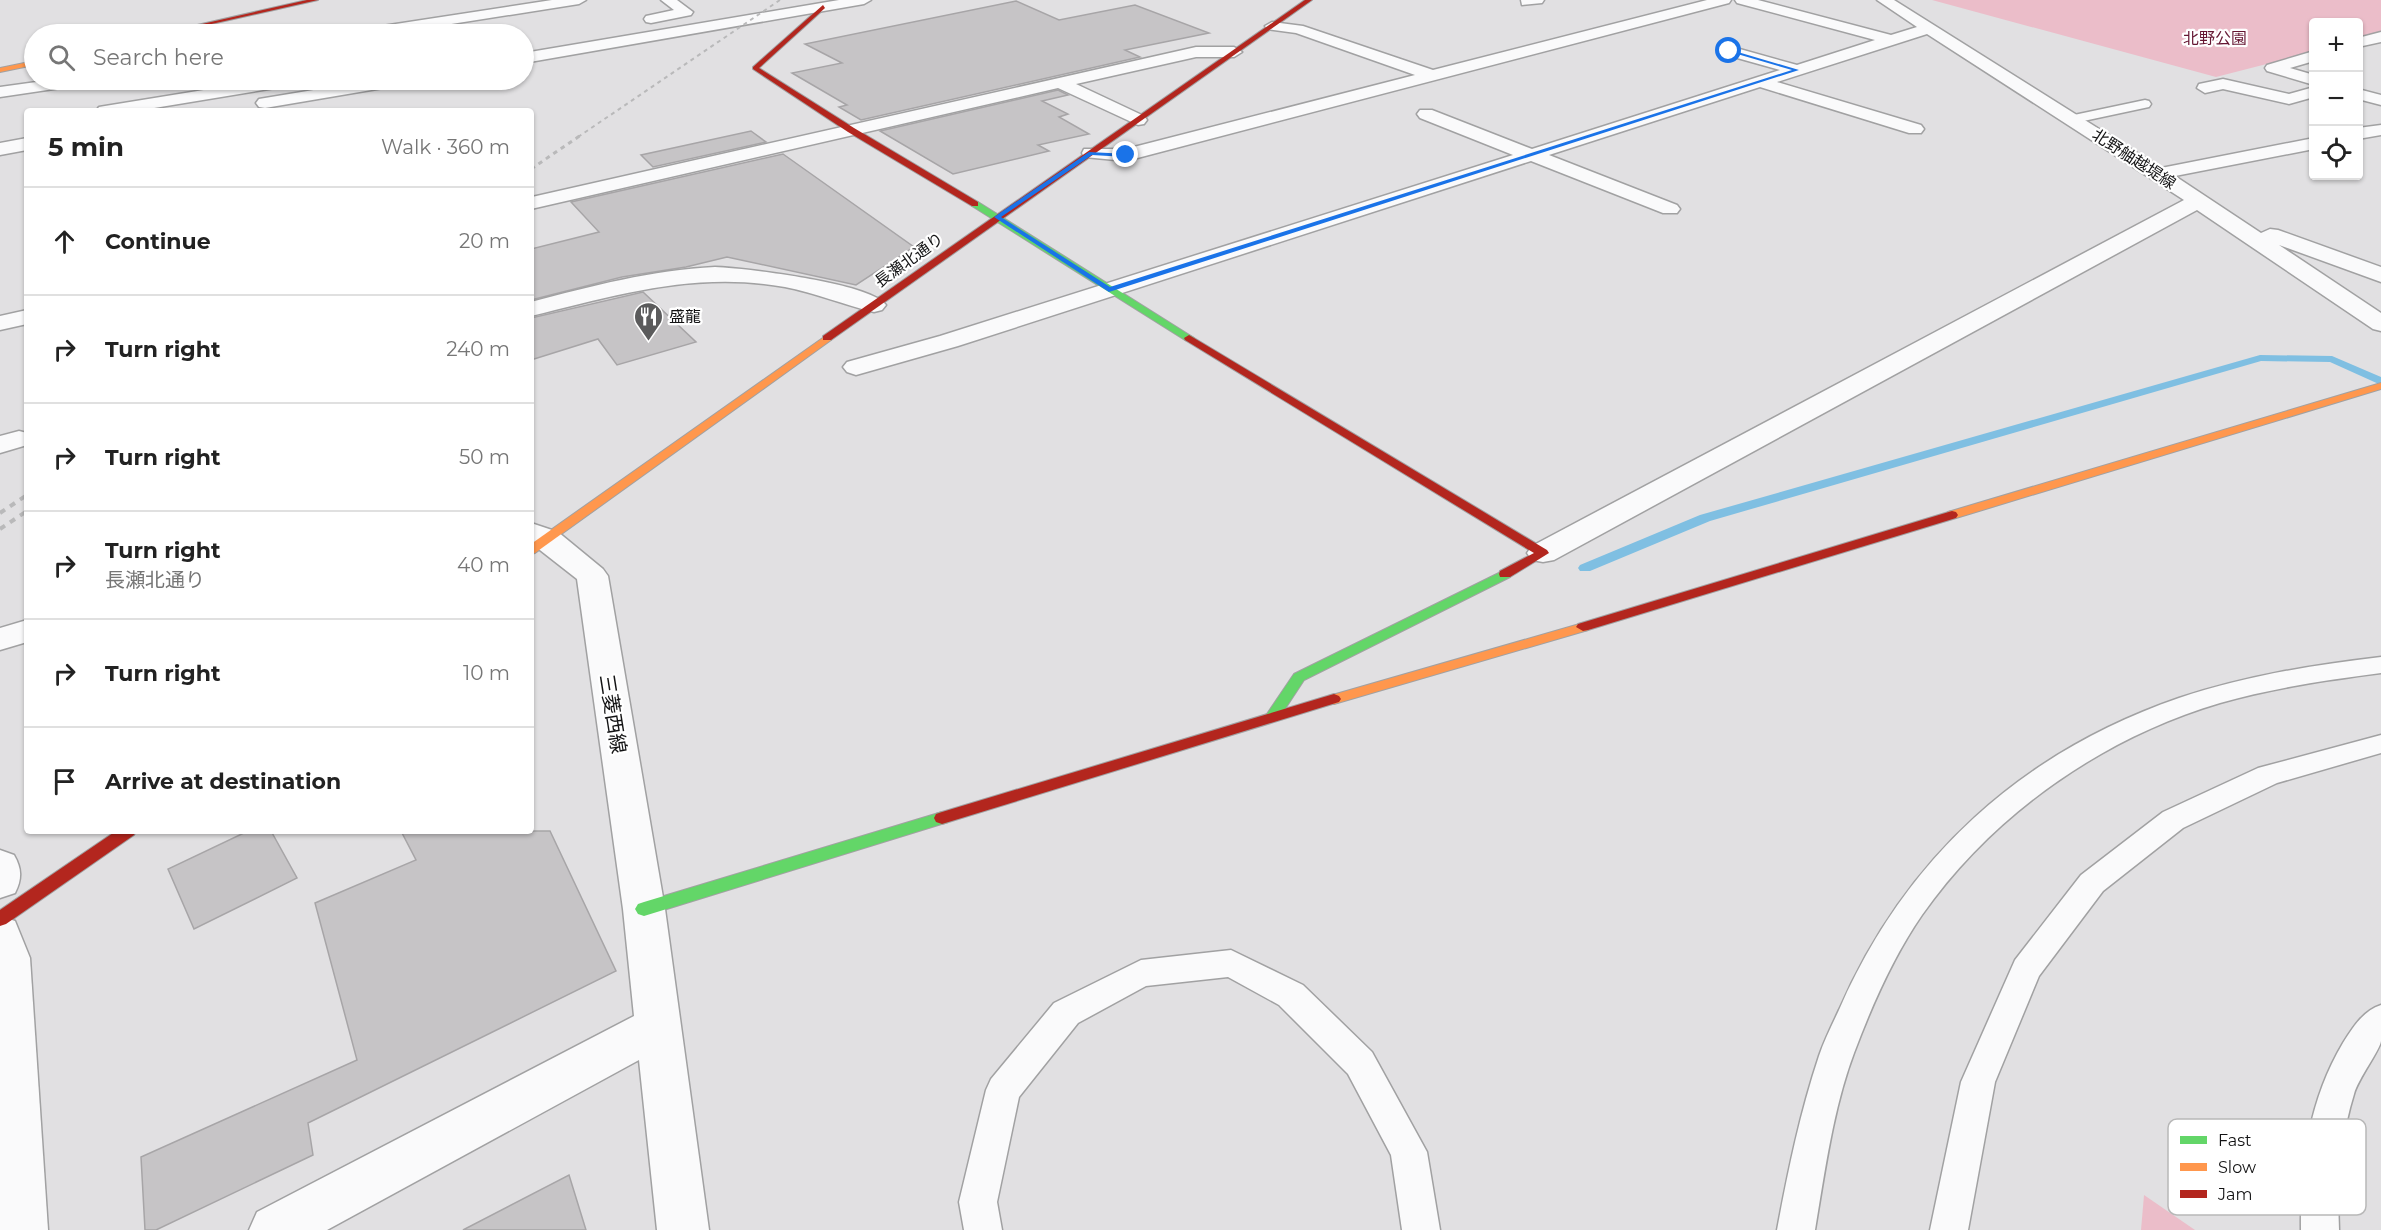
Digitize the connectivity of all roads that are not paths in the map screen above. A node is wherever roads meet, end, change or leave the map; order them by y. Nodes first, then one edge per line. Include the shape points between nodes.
1 (315, 0) edge
2 (579, 0) edge
3 (668, 0) edge
4 (864, 0) edge
5 (1309, 0) edge
6 (1724, 0) edge
7 (1742, 0) edge
8 (1884, 0) edge
9 (1665, 2) dead end
10 (824, 7) junction
11 (1692, 9) junction
12 (638, 22) dead end
13 (206, 24) edge
14 (427, 24) edge
15 (1631, 25) junction
16 (1272, 26) junction
17 (1929, 28) junction
18 (1660, 33) dead end
19 (2381, 37) edge
20 (1892, 40) junction
21 (2363, 42) edge
22 (1729, 51) dead end
23 (1234, 52) junction
24 (534, 56) edge
25 (2309, 57) edge
26 (24, 65) edge
27 (0, 70) edge
28 (1797, 70) junction
29 (1431, 75) junction
30 (2309, 79) edge
31 (1760, 82) junction
32 (1060, 83) junction
33 (2205, 88) dead end
34 (50, 90) edge
35 (232, 90) edge
36 (342, 90) edge
37 (0, 92) edge
38 (2309, 93) edge
39 (2363, 95) edge
40 (2381, 100) edge
41 (2145, 104) dead end
42 (253, 105) dead end
43 (123, 108) edge
44 (1426, 114) dead end
45 (2074, 119) junction
46 (1138, 120) junction
47 (1915, 129) dead end
48 (850, 130) junction
49 (2381, 130) edge
50 (2363, 133) edge
51 (2309, 144) edge
52 (24, 145) edge
53 (0, 149) edge
54 (1091, 153) junction
55 (1534, 155) junction
56 (2158, 174) junction
57 (2198, 201) junction
58 (534, 203) edge
59 (1670, 209) dead end
60 (997, 217) junction
61 (2222, 217) junction
62 (2381, 275) edge
63 (1109, 290) junction
64 (874, 305) junction
65 (534, 308) edge
66 (24, 318) edge
67 (0, 323) edge
68 (2381, 324) edge
69 (856, 367) dead end
70 (2381, 386) edge
71 (536, 540) edge
72 (1543, 553) junction
73 (24, 632) edge
74 (0, 639) edge
75 (2381, 665) edge
76 (1272, 717) junction
77 (2381, 744) edge
78 (124, 834) edge
79 (0, 866) edge
80 (0, 882) edge
81 (644, 909) junction
82 (0, 919) edge
83 (0, 933) edge
84 (2381, 1019) edge
85 (657, 1027) junction
86 (2329, 1119) edge
87 (2320, 1215) edge
88 (22, 1230) edge
89 (275, 1230) edge
90 (683, 1230) edge
91 (982, 1230) edge
92 (1420, 1230) edge
93 (1797, 1230) edge
94 (1949, 1230) edge
95 (2320, 1230) edge

1 - 13 street
2 - 14 street
3 - 12 street via 686,12
4 - 10 street
5 - 16 street, 長瀬北通り
6 - 11 street
7 - 20 street
8 - 17 street, 北野舳越堤線
9 - 11 street
10 - 24 street
10 - 48 street via 755,68
11 - 15 street
15 - 18 street
15 - 29 street
16 - 23 street, 長瀬北通り
16 - 29 street via 1298,29
17 - 20 street
17 - 45 street, 北野舳越堤線
19 - 21 street
20 - 28 street
22 - 28 street
23 - 32 street via 1196,52
23 - 46 street, 長瀬北通り
25 - 30 street via 2272,68
26 - 27 street
28 - 31 street
29 - 54 street via 1126,155
31 - 47 street
31 - 55 street
32 - 46 street
32 - 48 street
33 - 38 street via 2223,84 2289,99
34 - 37 street via 35,95
35 - 43 street
36 - 42 street
39 - 40 street
41 - 45 lane
44 - 55 street
45 - 56 street, 北野舳越堤線
46 - 54 street, 長瀬北通り
48 - 58 street
48 - 60 street
49 - 50 street
51 - 56 street
52 - 53 street
54 - 60 street, 長瀬北通り
55 - 59 street
55 - 63 street
56 - 57 street, 北野舳越堤線
57 - 61 street, 北野舳越堤線
57 - 72 street
60 - 63 street
60 - 64 street, 長瀬北通り
61 - 62 street
61 - 68 street, 北野舳越堤線
63 - 69 street
63 - 72 street
64 - 65 street via 821,288 723,274 609,289
64 - 71 street, 長瀬北通り
66 - 67 street
70 - 76 street
71 - 81 street, 三菱西線 via 592,576
72 - 76 street via 1299,677
73 - 74 street
75 - 93 lane via 2251,687 2187,704 2128,728 2073,756 2021,791 1973,832 1929,880 1890,937 1856,1004 1826,1083 1804,1175
76 - 81 street
77 - 94 lane via 2268,775 2184,814 2092,883 2026,969 1978,1083
78 - 82 street
79 - 80 street
81 - 85 street, 三菱西線
83 - 88 street via 8,958
84 - 86 lane via 2351,1059
85 - 89 street
85 - 90 street, 三菱西線
87 - 95 lane
91 - 92 lane via 978,1202 1003,1090 1066,1012 1141,973 1231,963 1291,995 1360,1063 1409,1152

